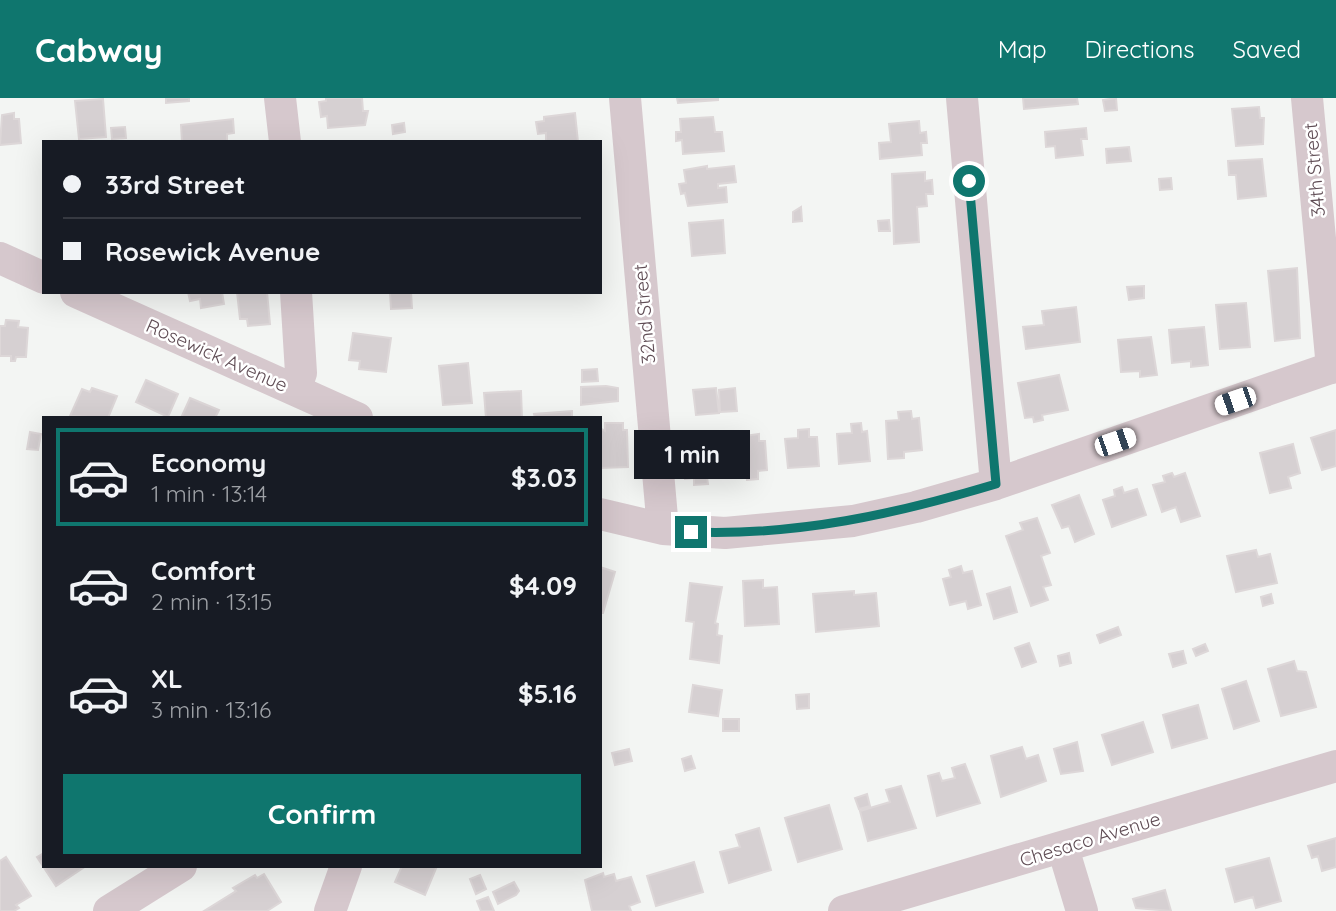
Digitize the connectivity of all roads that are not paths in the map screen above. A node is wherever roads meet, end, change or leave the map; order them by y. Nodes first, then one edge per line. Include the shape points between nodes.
1 (281, 98) edge
2 (625, 98) edge
3 (962, 98) edge
4 (1307, 98) edge
5 (285, 140) edge
6 (0, 258) edge
7 (42, 277) edge
8 (80, 294) edge
9 (296, 294) edge
10 (1334, 367) edge
11 (295, 390) junction
12 (353, 416) edge
13 (996, 484) junction
14 (602, 514) edge
15 (663, 529) junction
16 (1336, 766) edge
17 (1063, 848) junction
18 (178, 868) edge
19 (345, 868) edge
20 (109, 911) edge
21 (330, 911) edge
22 (844, 911) edge
23 (1082, 911) edge

1 - 5 street
2 - 15 street, 32nd Street
3 - 13 street
4 - 10 street, 34th Street
6 - 7 street
8 - 11 street, Rosewick Avenue
9 - 11 street via 301,373
10 - 13 street
11 - 12 street, Rosewick Avenue
13 - 15 street via 853,521 752,533
14 - 15 street
16 - 17 street, Chesaco Avenue
17 - 22 street, Chesaco Avenue
17 - 23 street
18 - 20 street
19 - 21 street

